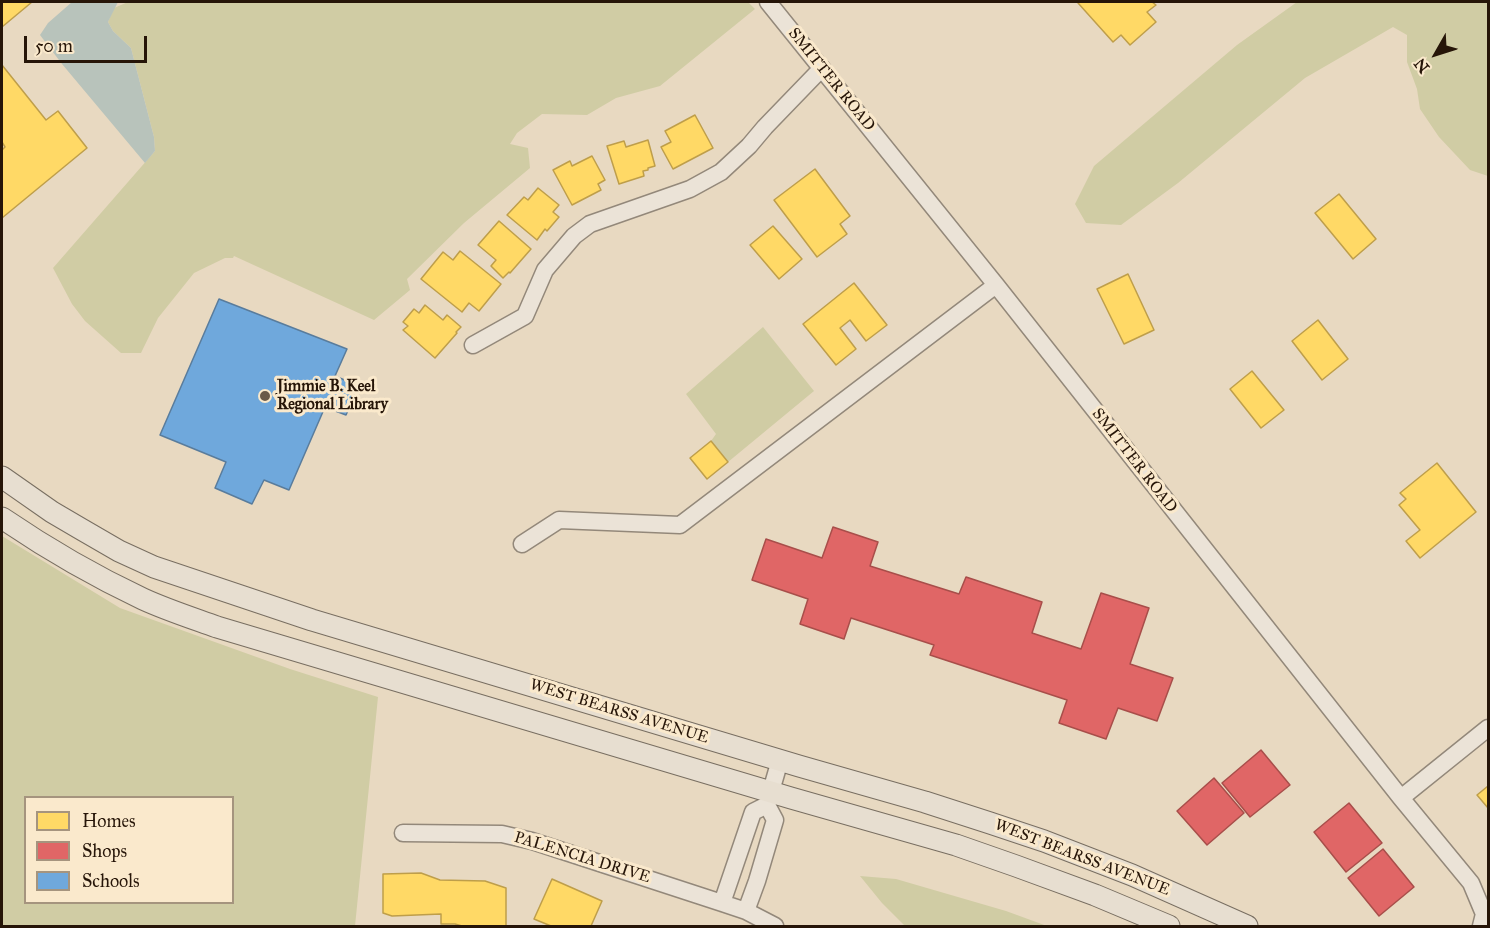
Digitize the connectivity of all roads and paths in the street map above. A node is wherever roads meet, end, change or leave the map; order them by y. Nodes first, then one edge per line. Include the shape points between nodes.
1 (768, 2) edge
2 (822, 68) junction
3 (996, 285) junction
4 (473, 345) dead end
5 (2, 477) edge
6 (2, 518) edge
7 (522, 544) dead end
8 (143, 599) junction
9 (312, 620) junction
10 (1488, 728) edge
11 (780, 760) junction
12 (1401, 798) junction
13 (769, 799) junction
14 (403, 833) dead end
15 (722, 903) junction
16 (746, 911) junction
17 (775, 927) edge
18 (1169, 927) edge
19 (1247, 927) edge
20 (1481, 927) edge

1 - 2 street, SMITTER ROAD
2 - 3 street, SMITTER ROAD
2 - 4 street via 721,172 690,189 590,224 574,236 545,270 525,316
3 - 7 street via 680,525 559,520
3 - 12 street, SMITTER ROAD
5 - 9 main road, WEST BEARSS AVENUE via 119,551
6 - 8 main road, WEST BEARSS AVENUE via 59,555
8 - 9 main road via 169,597 282,634
8 - 13 main road, WEST BEARSS AVENUE via 217,627
9 - 11 main road, WEST BEARSS AVENUE
10 - 12 street
11 - 13 street
11 - 19 main road, WEST BEARSS AVENUE via 1044,841 1132,875
12 - 20 street, SMITTER ROAD via 1471,883 1485,914
13 - 15 street via 753,812
13 - 16 street via 775,820
13 - 18 main road, WEST BEARSS AVENUE via 956,845 1095,895
14 - 15 street, PALENCIA DRIVE via 502,834 544,844
15 - 16 street, PALENCIA DRIVE
16 - 17 street, PALENCIA DRIVE

